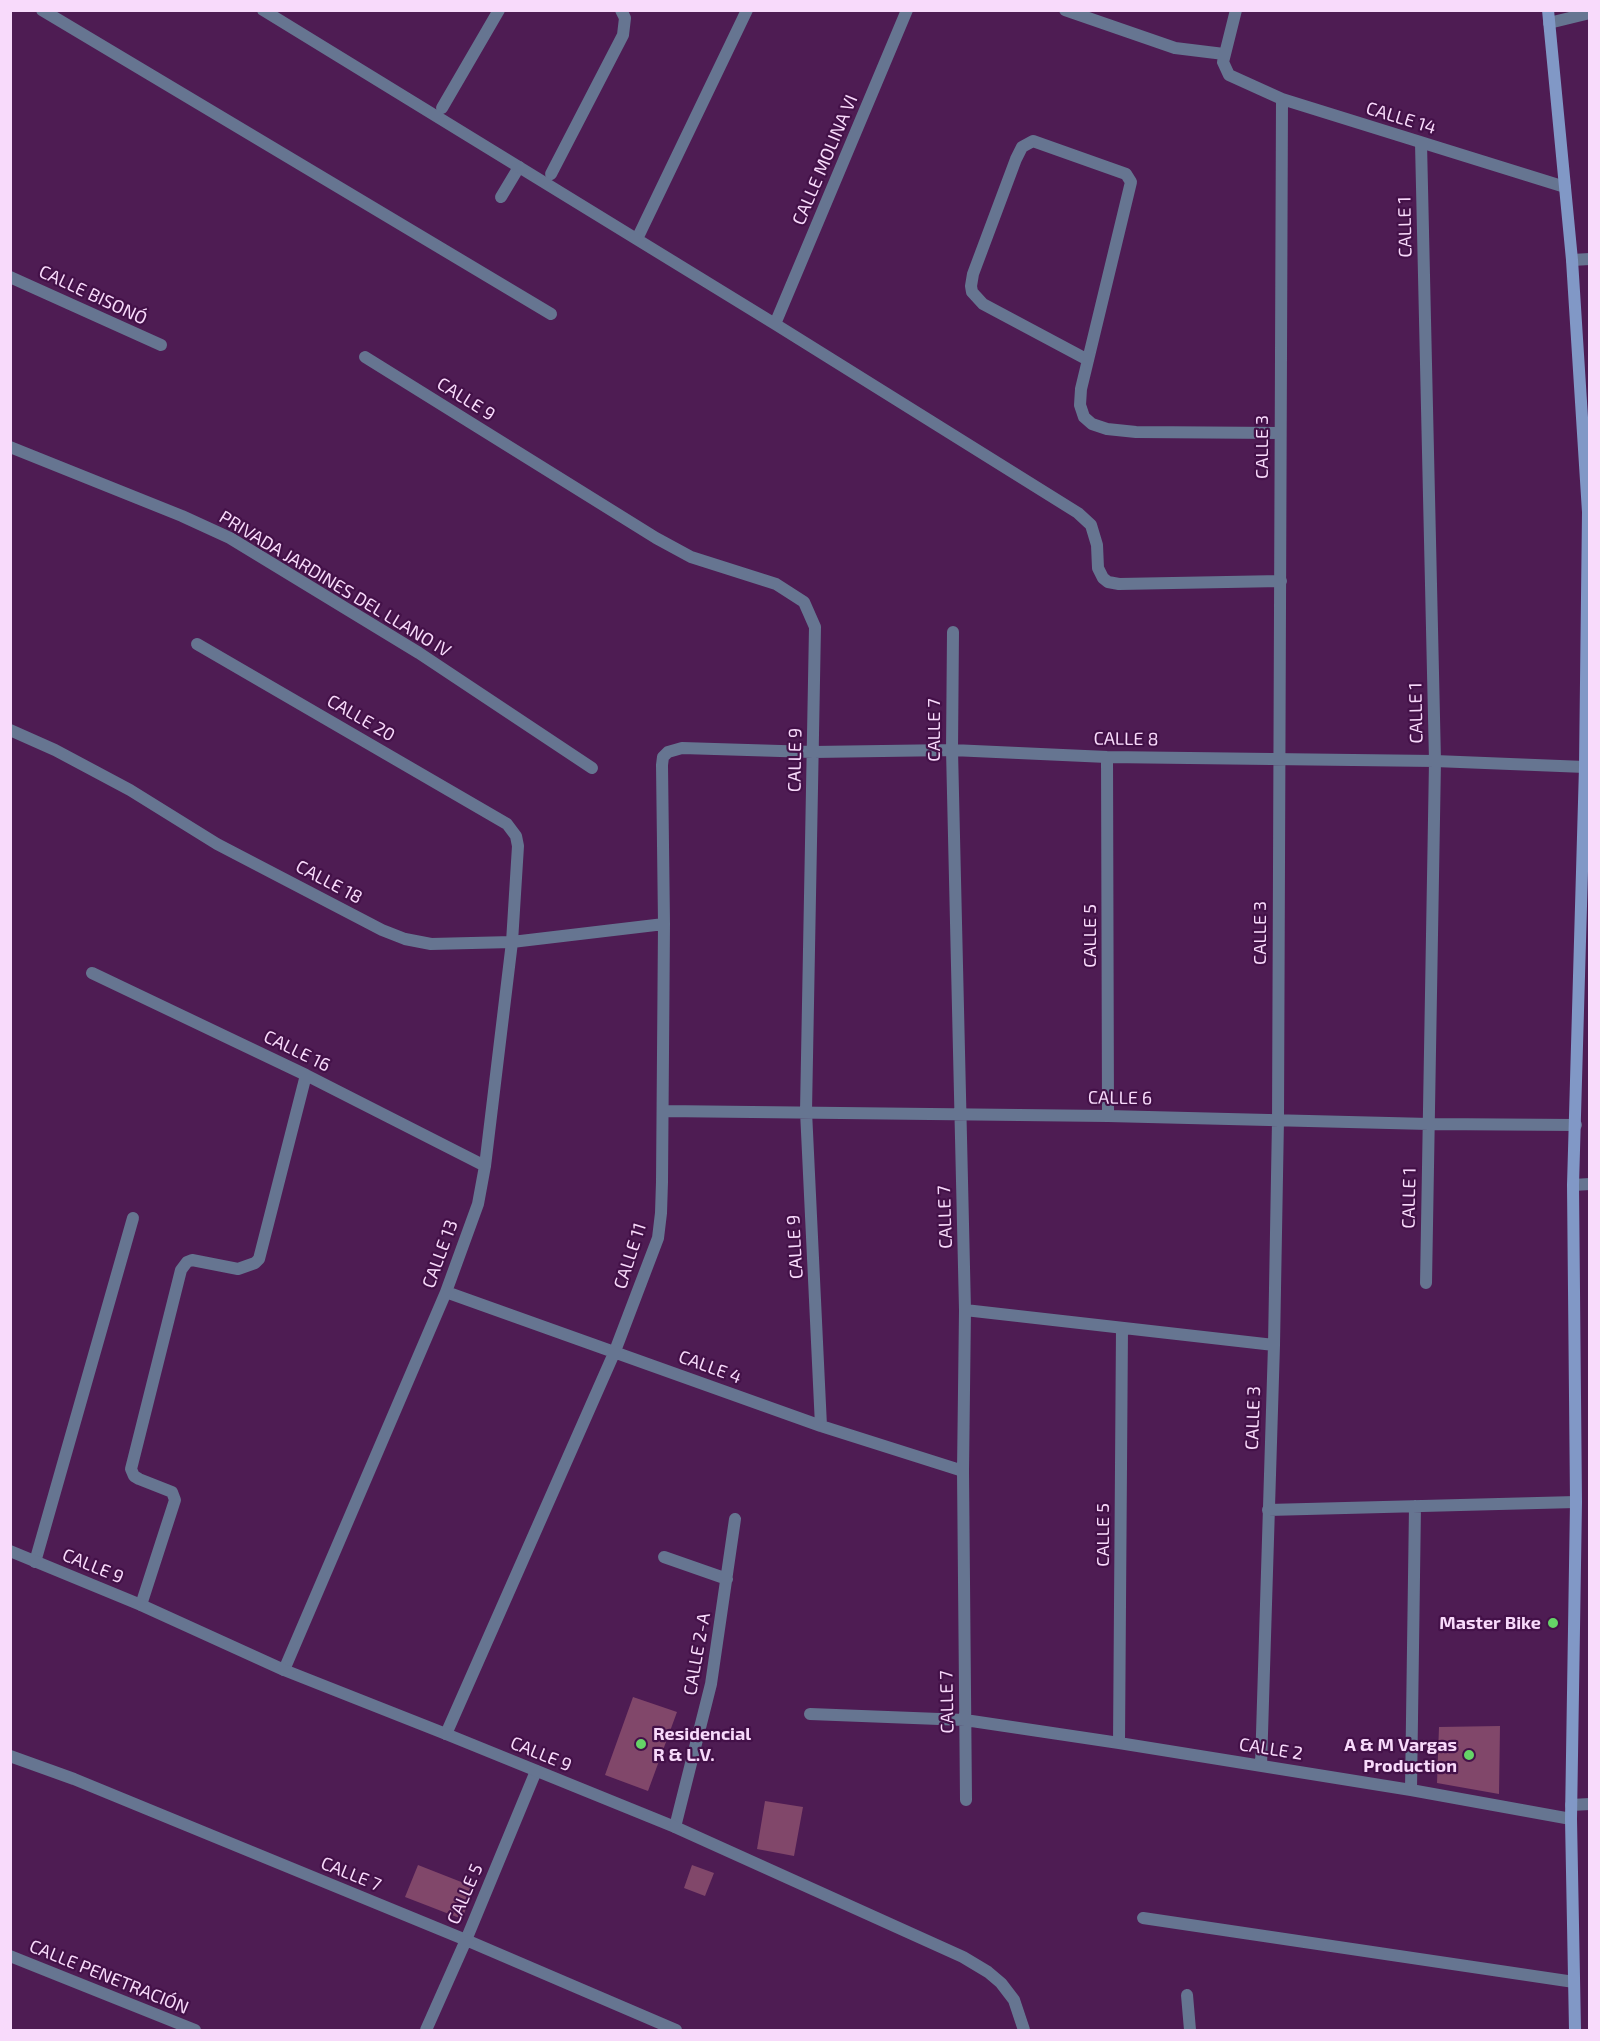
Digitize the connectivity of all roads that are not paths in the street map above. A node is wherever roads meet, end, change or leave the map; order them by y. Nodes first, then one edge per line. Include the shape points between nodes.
1 (42, 10) edge
2 (263, 10) edge
3 (499, 10) edge
4 (621, 10) edge
5 (747, 10) edge
6 (907, 10) edge
7 (1065, 10) edge
8 (1236, 10) edge
9 (1590, 12) edge
10 (1549, 17) edge
11 (1224, 54) junction
12 (1282, 99) junction
13 (439, 112) junction
14 (1421, 143) junction
15 (519, 167) junction
16 (548, 178) junction
17 (1565, 186) junction
18 (501, 197) dead end
19 (637, 239) junction
20 (1590, 259) edge
21 (1572, 260) junction
22 (10, 277) edge
23 (551, 314) dead end
24 (775, 324) junction
25 (161, 345) dead end
26 (365, 357) dead end
27 (1088, 360) junction
28 (1280, 433) junction
29 (10, 447) edge
30 (1281, 581) junction
31 (953, 632) dead end
32 (197, 644) dead end
33 (10, 730) edge
34 (952, 750) junction
35 (668, 752) joint
36 (813, 752) junction
37 (1107, 757) junction
38 (1278, 759) junction
39 (1435, 761) junction
40 (1585, 767) junction
41 (592, 768) dead end
42 (507, 824) joint
43 (1586, 882) edge
44 (664, 924) junction
45 (512, 942) junction
46 (92, 973) dead end
47 (306, 1075) junction
48 (663, 1110) junction
49 (806, 1111) junction
50 (960, 1115) junction
51 (1108, 1116) junction
52 (1278, 1120) junction
53 (1429, 1124) junction
54 (1576, 1125) junction
55 (485, 1166) junction
56 (1590, 1184) edge
57 (1574, 1185) junction
58 (133, 1218) dead end
59 (1426, 1283) dead end
60 (446, 1292) junction
61 (965, 1310) junction
62 (1122, 1328) junction
63 (1274, 1345) junction
64 (615, 1351) junction
65 (821, 1426) junction
66 (963, 1472) junction
67 (1576, 1502) junction
68 (1414, 1506) junction
69 (1268, 1510) junction
70 (735, 1519) dead end
71 (10, 1551) edge
72 (664, 1557) dead end
73 (35, 1562) junction
74 (727, 1580) junction
75 (141, 1605) junction
76 (284, 1670) junction
77 (810, 1714) dead end
78 (965, 1720) junction
79 (446, 1734) junction
80 (1119, 1743) junction
81 (10, 1756) edge
82 (1261, 1766) junction
83 (536, 1771) junction
84 (1411, 1790) junction
85 (966, 1800) dead end
86 (1590, 1804) edge
87 (1571, 1805) junction
88 (1571, 1819) junction
89 (675, 1827) junction
90 (1143, 1918) dead end
91 (466, 1940) junction
92 (10, 1956) edge
93 (1574, 1982) junction
94 (1187, 1995) dead end
95 (195, 2031) edge
96 (426, 2031) edge
97 (676, 2031) edge
98 (1024, 2031) edge
99 (1190, 2031) edge
100 (1575, 2031) edge

1 - 23 street
2 - 13 street
3 - 13 street
4 - 16 street via 625,18 623,35
5 - 19 street
6 - 24 street, CALLE MOLINA VI
7 - 11 street via 1175,48
8 - 11 street
9 - 10 street
10 - 17 main road
11 - 12 street, CALLE 14 via 1223,66 1229,75
12 - 14 street, CALLE 14
12 - 28 street, CALLE 3
13 - 15 street
14 - 17 street, CALLE 14
14 - 39 street, CALLE 1
15 - 16 street
15 - 18 street
16 - 19 street
17 - 21 main road
19 - 24 street
20 - 21 street
21 - 40 main road via 1588,512
22 - 25 street, CALLE BISONÓ
24 - 30 street via 1078,513 1091,525 1098,568 1108,582
26 - 36 street, CALLE 9 via 656,538 691,557 776,585 804,602 815,627
27 - 27 street via 1131,182 1126,174 1033,141 1022,147 1017,159 973,274 972,292 983,304
27 - 28 street via 1080,405 1084,417 1092,424 1136,432
28 - 30 street, CALLE 3
29 - 41 street, PRIVADA JARDINES DEL LLANO IV via 230,538 419,653
30 - 38 street, CALLE 3
31 - 34 street, CALLE 7
32 - 42 street, CALLE 20
33 - 45 street, CALLE 18 via 130,790 217,844 382,930 431,944
34 - 36 street, CALLE 8
34 - 37 street, CALLE 8
34 - 50 street, CALLE 7
35 - 36 street, CALLE 8 via 682,748
35 - 44 street, CALLE 11 via 662,765
36 - 49 street, CALLE 9
37 - 38 street, CALLE 8
37 - 51 street, CALLE 5
38 - 39 street, CALLE 8
38 - 52 street, CALLE 3
39 - 40 street, CALLE 8
39 - 53 street, CALLE 1
40 - 43 main road
42 - 45 street, CALLE 13 via 516,836 519,855
43 - 54 main road
44 - 45 street, CALLE 18
44 - 48 street, CALLE 11
45 - 55 street, CALLE 13
46 - 47 street, CALLE 16
47 - 55 street, CALLE 16
47 - 75 street via 259,1259 238,1269 192,1260 181,1270 131,1469 139,1479 172,1492 175,1500
48 - 49 street, CALLE 6
48 - 64 street, CALLE 11 via 658,1238
49 - 50 street, CALLE 6
49 - 65 street, CALLE 9
50 - 51 street, CALLE 6
50 - 61 street, CALLE 7
51 - 52 street, CALLE 6
52 - 53 street, CALLE 6
52 - 63 street, CALLE 3
53 - 54 street, CALLE 6
53 - 59 street, CALLE 1
54 - 57 main road
55 - 60 street, CALLE 13 via 478,1204
56 - 57 street
57 - 67 main road
58 - 73 street
60 - 64 street, CALLE 4
60 - 76 street, CALLE 13
61 - 62 street
61 - 66 street, CALLE 7
62 - 63 street
62 - 80 street, CALLE 5
63 - 69 street, CALLE 3
64 - 65 street, CALLE 4
64 - 79 street, CALLE 11
65 - 66 street, CALLE 4
66 - 78 street, CALLE 7
67 - 68 street
67 - 87 main road
68 - 69 street
68 - 84 street
69 - 82 street, CALLE 3
70 - 74 street, CALLE 2-A
71 - 73 street, CALLE 9
72 - 74 street
73 - 75 street, CALLE 9
74 - 89 street, CALLE 2-A via 711,1684
75 - 76 street, CALLE 9
76 - 79 street, CALLE 9
77 - 78 street, CALLE 2
78 - 80 street, CALLE 2
78 - 85 street, CALLE 7
79 - 83 street, CALLE 9
80 - 82 street, CALLE 2
81 - 91 street, CALLE 7
82 - 84 street, CALLE 2
83 - 89 street, CALLE 9
83 - 91 street, CALLE 5
84 - 88 street, CALLE 2
86 - 87 street
87 - 88 main road
88 - 93 main road
89 - 98 street, CALLE 9 via 983,1968 1010,1993
90 - 93 street
91 - 96 street, CALLE 5
91 - 97 street, CALLE 7
92 - 95 street, CALLE PENETRACIÓN
93 - 100 main road
94 - 99 street

